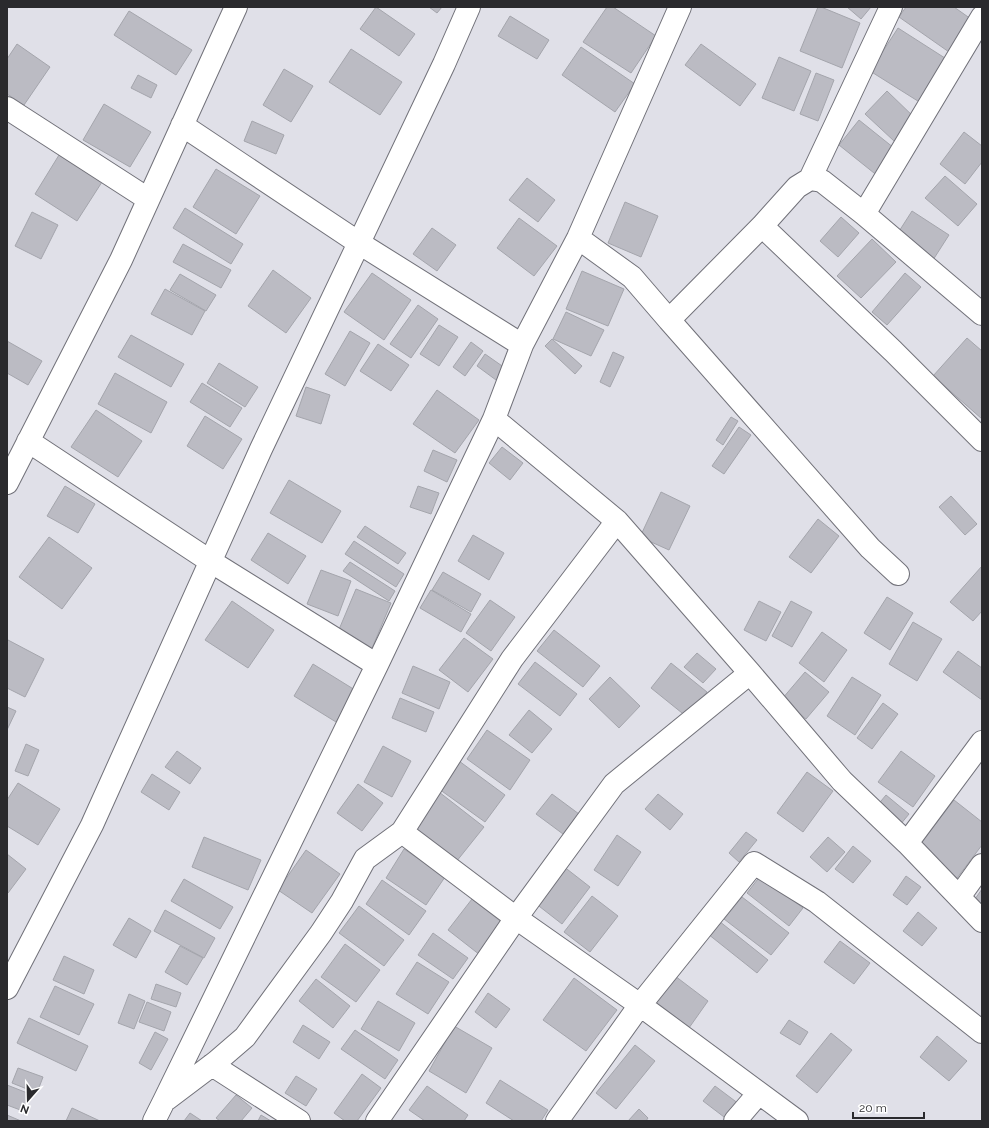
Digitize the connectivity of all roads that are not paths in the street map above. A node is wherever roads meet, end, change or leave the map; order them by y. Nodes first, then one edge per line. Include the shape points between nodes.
1 (236, 7) edge
2 (468, 7) edge
3 (680, 7) edge
4 (891, 7) edge
5 (982, 17) edge
6 (7, 108) edge
7 (182, 125) junction
8 (810, 179) junction
9 (148, 199) junction
10 (864, 214) junction
11 (762, 226) junction
12 (578, 238) junction
13 (359, 243) junction
14 (982, 314) edge
15 (669, 320) junction
16 (522, 345) junction
17 (494, 419) junction
18 (982, 440) edge
19 (28, 442) junction
20 (7, 483) edge
21 (617, 522) junction
22 (210, 561) junction
23 (898, 574) dead end
24 (377, 665) junction
25 (750, 673) junction
26 (982, 742) edge
27 (402, 832) junction
28 (908, 843) junction
29 (982, 865) edge
30 (959, 897) junction
31 (516, 918) junction
32 (982, 921) edge
33 (7, 988) edge
34 (640, 1005) junction
35 (982, 1032) edge
36 (212, 1065) junction
37 (759, 1092) junction
38 (164, 1101) junction
39 (154, 1121) edge
40 (299, 1121) edge
41 (376, 1121) edge
42 (557, 1121) edge
43 (735, 1121) edge
44 (797, 1121) edge

1 - 7 street
2 - 13 street via 444,64
3 - 12 street
4 - 8 street
5 - 10 street
6 - 9 street
7 - 9 street
7 - 13 street
8 - 10 street via 822,181
8 - 11 street via 797,187
9 - 19 street
10 - 14 street
11 - 15 street
11 - 18 street
12 - 15 street via 632,277
12 - 16 street
13 - 16 street
13 - 22 street via 264,441
15 - 23 street via 870,548
16 - 17 street
17 - 21 street
17 - 24 street
19 - 20 street
19 - 22 street
21 - 25 street
21 - 27 street via 512,659
22 - 24 street
22 - 33 street via 92,825
24 - 38 street
25 - 28 street via 842,781
25 - 31 street via 614,784
26 - 28 street
27 - 31 street
27 - 36 street via 366,859 342,901 245,1037
28 - 30 street
29 - 30 street
30 - 32 street
31 - 34 street
31 - 41 street
34 - 35 street via 754,863 817,902
34 - 37 street
34 - 42 street
36 - 38 street
36 - 40 street
37 - 43 street
37 - 44 street
38 - 39 street

